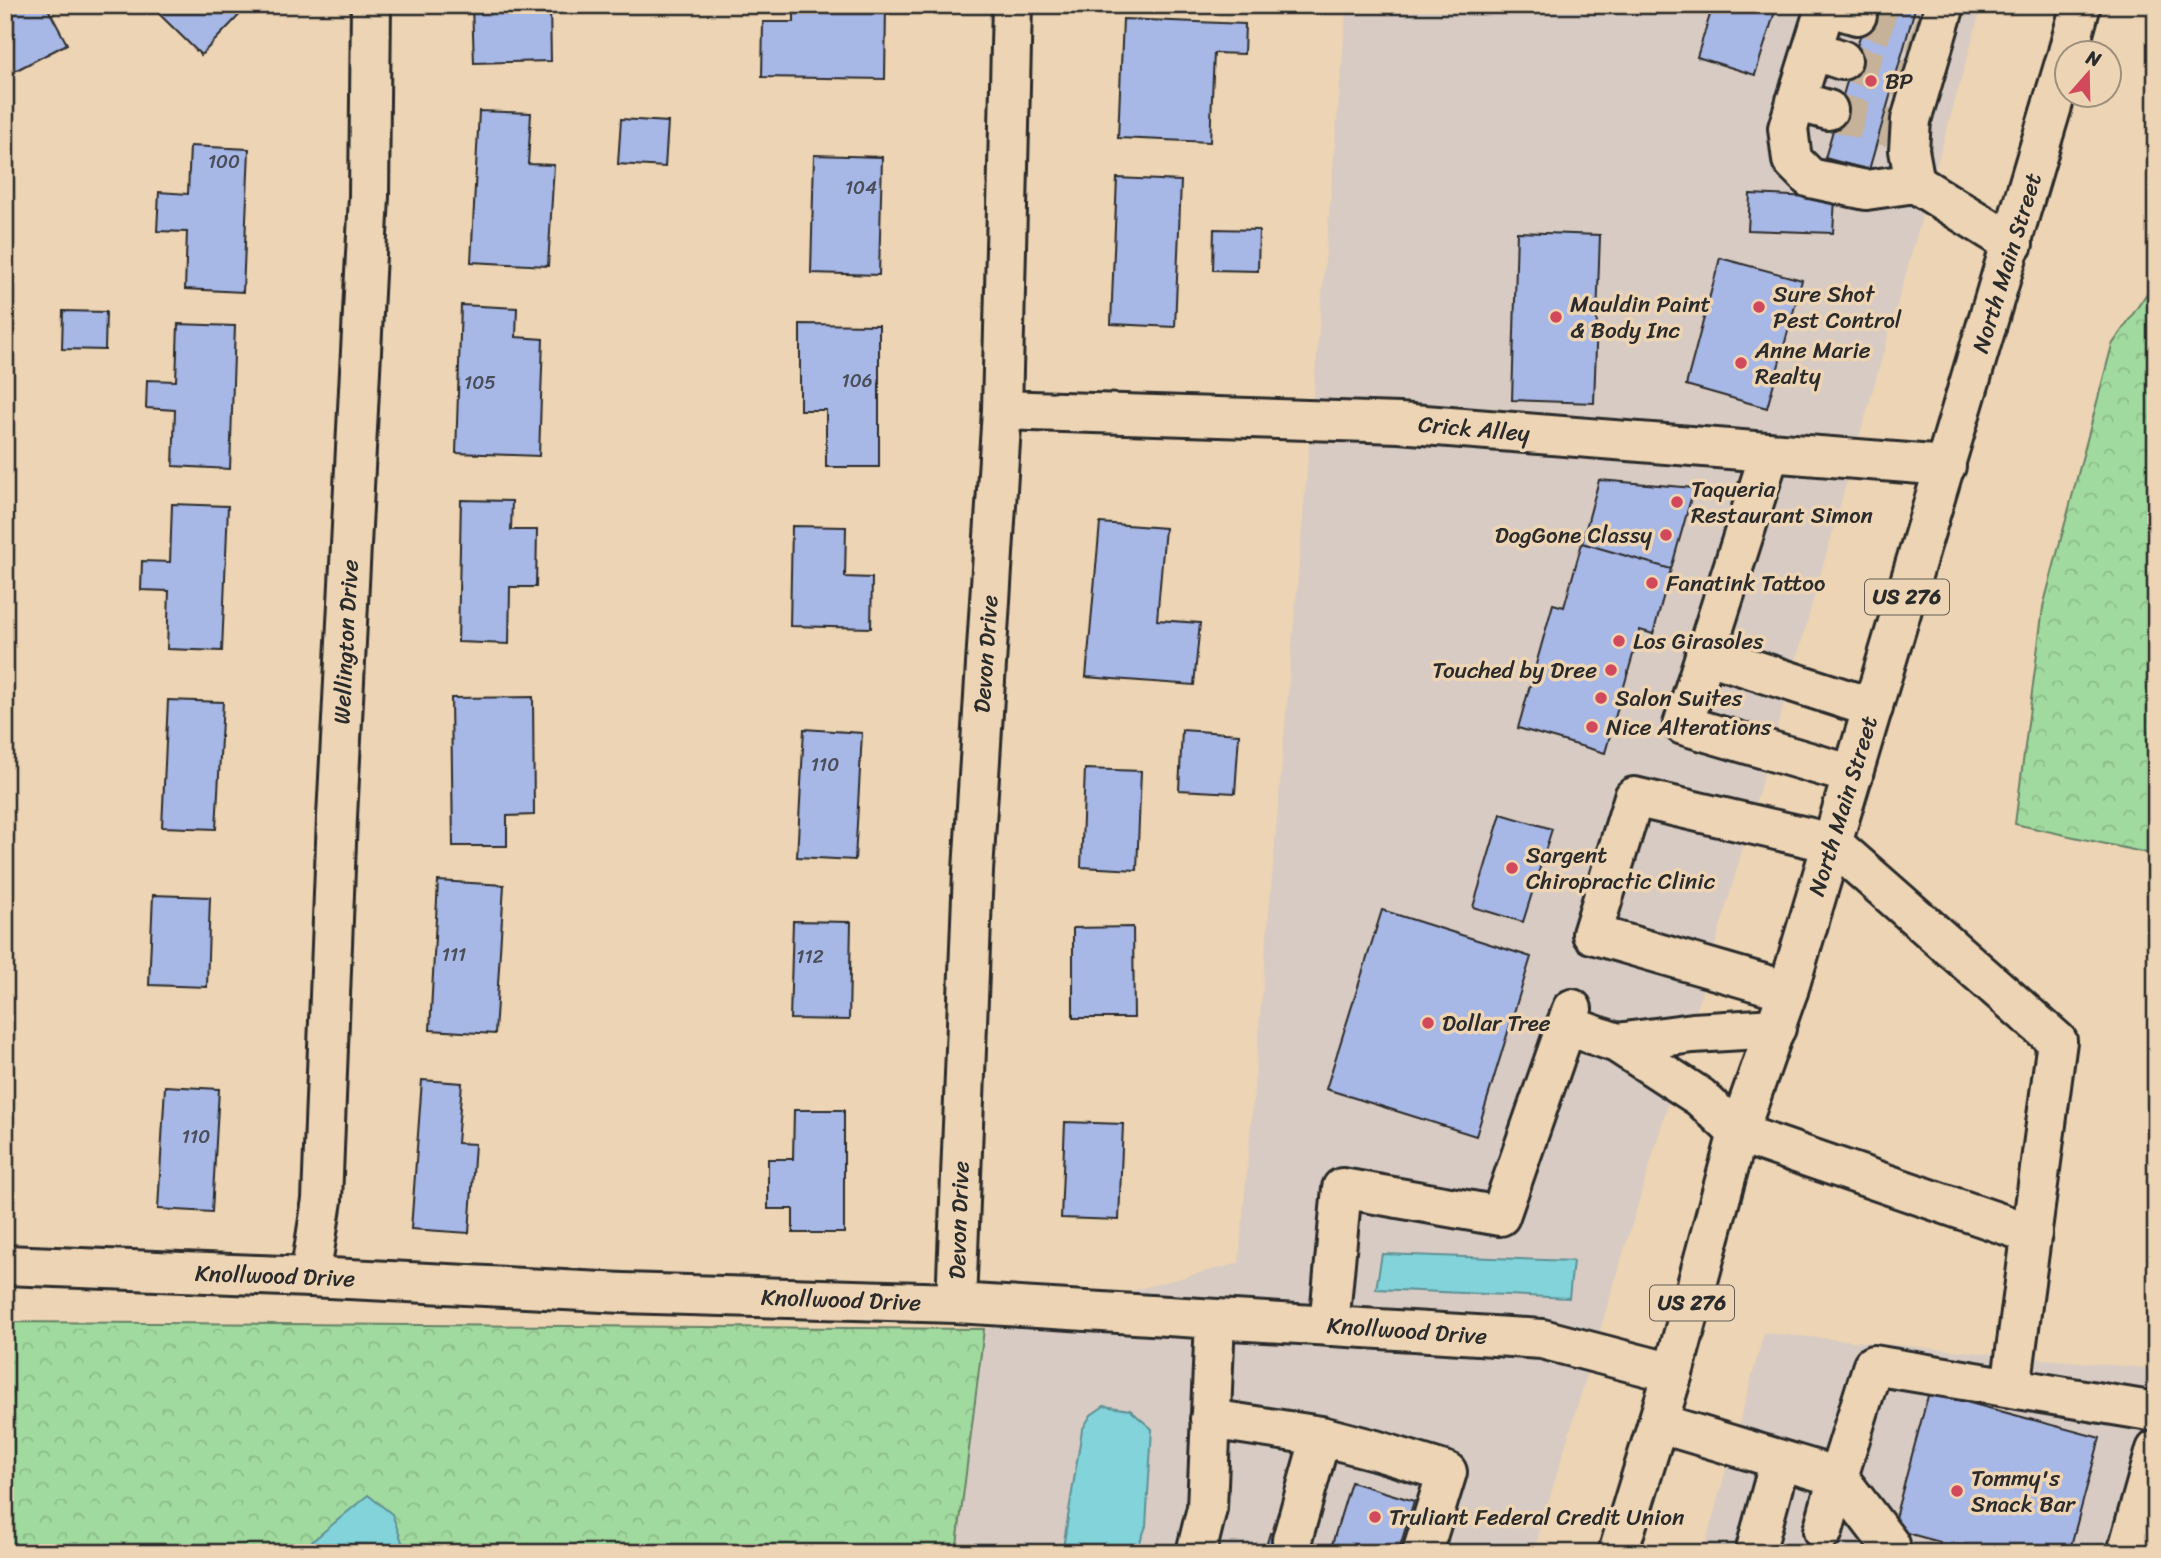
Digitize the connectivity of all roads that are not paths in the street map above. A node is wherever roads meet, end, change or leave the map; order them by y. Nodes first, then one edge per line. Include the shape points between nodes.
1 (371, 5) edge
2 (1012, 5) edge
3 (2081, 5) edge
4 (1836, 9) edge
5 (1932, 25) edge
6 (2072, 38) edge
7 (2052, 108) edge
8 (1915, 183) junction
9 (2013, 244) junction
10 (1002, 410) junction
11 (1770, 452) junction
12 (1946, 466) junction
13 (1705, 654) junction
14 (1873, 708) junction
15 (1853, 775) junction
16 (1832, 843) junction
17 (1788, 991) junction
18 (1776, 1028) junction
19 (1617, 1043) junction
20 (1738, 1133) junction
21 (2032, 1234) junction
22 (5, 1265) edge
23 (310, 1277) junction
24 (956, 1303) junction
25 (1215, 1319) junction
26 (1329, 1326) junction
27 (1673, 1373) junction
28 (2011, 1388) junction
29 (2156, 1412) edge
30 (1210, 1419) junction
31 (1658, 1423) junction
32 (1321, 1436) junction
33 (2156, 1450) edge
34 (1780, 1460) junction
35 (1838, 1477) junction
36 (1823, 1531) dead end
37 (1292, 1540) dead end
38 (1196, 1553) edge
39 (1422, 1553) edge
40 (1618, 1553) edge
41 (1755, 1553) edge
42 (1888, 1553) edge
43 (2127, 1553) edge

1 - 23 street, Wellington Drive via 369,196 322,1200
2 - 10 street, Devon Drive
3 - 6 street
4 - 8 street via 1812,105 1788,128 1792,160 1810,178 1866,190
5 - 8 street via 1913,82 1911,120 1901,131
7 - 9 street, North Main Street / US 276
8 - 9 street
9 - 12 street, North Main Street / US 276
10 - 11 street, Crick Alley via 1399,423
10 - 24 street, Devon Drive via 973,871
11 - 12 street, Crick Alley
11 - 13 street
12 - 14 street, North Main Street / US 276
13 - 14 street
13 - 15 street via 1682,725
14 - 15 street, North Main Street / US 276
15 - 16 street, North Main Street / US 276
16 - 17 street, North Main Street / US 276
16 - 17 street via 1634,797 1592,934
16 - 21 street via 2057,1041
17 - 18 street, North Main Street / US 276
18 - 19 street
18 - 20 street, North Main Street / US 276
19 - 20 street via 1700,1097
19 - 26 street via 1569,1017 1500,1216 1342,1188
20 - 21 street
20 - 27 street, North Main Street / US 276
21 - 28 street
22 - 23 street, Knollwood Drive
23 - 24 street, Knollwood Drive
24 - 25 street, Knollwood Drive
25 - 26 street, Knollwood Drive
25 - 30 street
26 - 27 street, Knollwood Drive via 1542,1339
27 - 31 street, North Main Street / US 276
28 - 29 street
28 - 35 street via 1873,1365
30 - 32 street
30 - 38 street via 1207,1508
31 - 34 street
31 - 40 street, North Main Street / US 276
32 - 37 street
32 - 39 street via 1447,1472
33 - 43 street
34 - 35 street
34 - 41 street
35 - 36 street
35 - 42 street via 1890,1545

